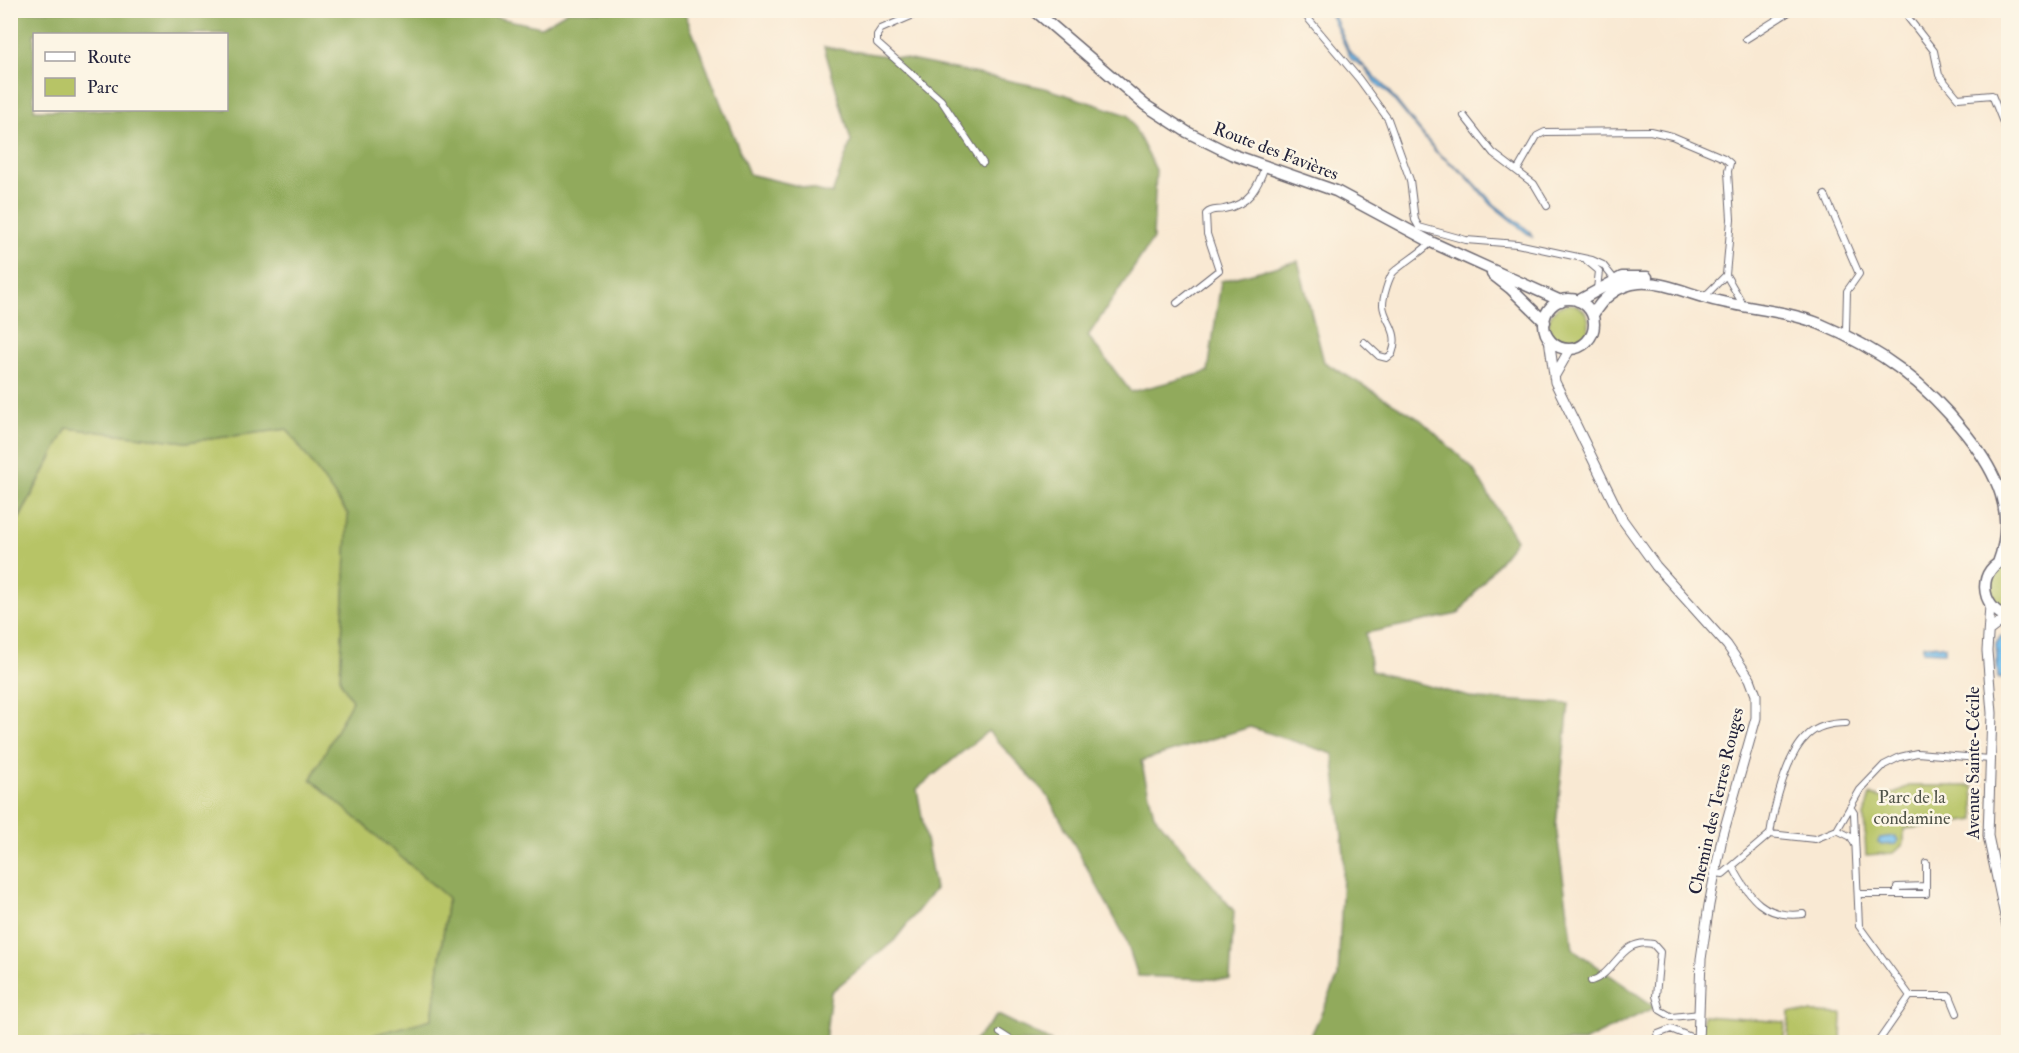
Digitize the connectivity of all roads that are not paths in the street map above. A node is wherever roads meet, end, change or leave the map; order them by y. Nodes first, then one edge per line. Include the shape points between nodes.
1 (925, 10) edge
2 (1034, 10) edge
3 (1300, 10) edge
4 (1792, 10) edge
5 (1906, 10) edge
6 (1746, 39) dead end
7 (1464, 116) dead end
8 (2008, 135) edge
9 (982, 163) dead end
10 (1265, 166) junction
11 (1516, 171) junction
12 (1825, 195) dead end
13 (1547, 206) dead end
14 (1431, 242) junction
15 (1581, 257) junction
16 (1474, 262) junction
17 (1726, 274) junction
18 (1615, 280) junction
19 (1597, 290) junction
20 (1707, 294) junction
21 (1609, 295) junction
22 (1561, 301) junction
23 (1578, 301) junction
24 (1741, 301) junction
25 (1177, 303) dead end
26 (1593, 315) junction
27 (1545, 321) junction
28 (1846, 330) junction
29 (1549, 339) junction
30 (1364, 342) dead end
31 (1570, 349) junction
32 (1554, 377) junction
33 (2008, 490) edge
34 (2003, 561) edge
35 (1990, 605) junction
36 (2008, 617) edge
37 (1990, 630) junction
38 (1846, 723) dead end
39 (1990, 759) junction
40 (1850, 807) junction
41 (1837, 830) junction
42 (1770, 834) junction
43 (1856, 849) junction
44 (1926, 863) dead end
45 (1733, 867) junction
46 (1714, 873) junction
47 (1858, 894) junction
48 (1803, 914) dead end
49 (2008, 930) edge
50 (1591, 981) dead end
51 (1910, 996) junction
52 (1957, 1013) dead end
53 (1700, 1014) junction
54 (1000, 1033) dead end
55 (1698, 1041) edge
56 (1014, 1042) edge
57 (1654, 1042) edge
58 (1878, 1042) edge

1 - 9 street via 881,29 877,44 941,100
2 - 10 main road, Route des Favières via 1160,116 1223,150
3 - 15 street via 1388,119 1410,180 1419,226 1466,240 1517,244
4 - 6 street
5 - 8 street via 1934,51 1939,75 1958,98 1992,95
7 - 11 street via 1493,153
10 - 14 main road, Route des Favières via 1336,191
10 - 25 street via 1257,187 1246,200 1206,214 1207,234 1218,271
11 - 13 street via 1534,184
11 - 17 street via 1537,136 1554,131 1650,131 1724,158 1731,163
12 - 28 street via 1859,274 1847,291
14 - 16 main road
14 - 30 street via 1390,277 1383,305 1393,330 1392,354 1383,358
15 - 18 street via 1603,265
15 - 19 street via 1599,271
16 - 22 main road
16 - 27 main road via 1510,288
17 - 20 street
17 - 24 street
18 - 19 main road
18 - 20 main road via 1646,276
18 - 21 street
19 - 23 main road
20 - 24 main road
21 - 26 main road
21 - 34 main road via 1628,285 1647,283 1805,318 1850,338 1911,375 1947,410 1986,460 2001,488 2006,527
22 - 23 main road
22 - 27 main road via 1550,309
23 - 26 main road
24 - 28 main road via 1801,312
26 - 31 main road via 1592,335 1583,345
27 - 29 main road
28 - 33 main road via 1893,358 1938,392 1998,466
29 - 31 main road
29 - 32 main road, Chemin des Terres Rouges
31 - 32 main road
32 - 46 main road, Chemin des Terres Rouges via 1622,519 1656,566 1714,627 1754,688 1756,715
34 - 35 main road via 1989,572 1985,583
35 - 36 main road
35 - 37 main road, Avenue Sainte-Cécile
36 - 37 main road
37 - 39 main road, Avenue Sainte-Cécile
38 - 42 street via 1825,726 1807,736 1796,750 1774,807
39 - 40 street via 1917,753 1900,757 1884,765
39 - 49 main road, Avenue Sainte-Cécile via 1988,836
40 - 41 street
40 - 43 street via 1854,813
41 - 42 street via 1815,839
41 - 43 street via 1851,837
42 - 45 street
43 - 47 street
44 - 47 street via 1926,894
45 - 46 street via 1723,874
45 - 48 street via 1746,891 1764,907 1787,916
46 - 53 main road, Chemin des Terres Rouges via 1701,959
47 - 51 street via 1860,926
50 - 53 street via 1598,979 1630,947 1653,944 1660,955 1656,996 1660,1010 1669,1017
51 - 52 street via 1950,996
51 - 58 street
53 - 55 main road, Chemin des Terres Rouges
54 - 56 street
55 - 57 street via 1671,1029 1658,1034

